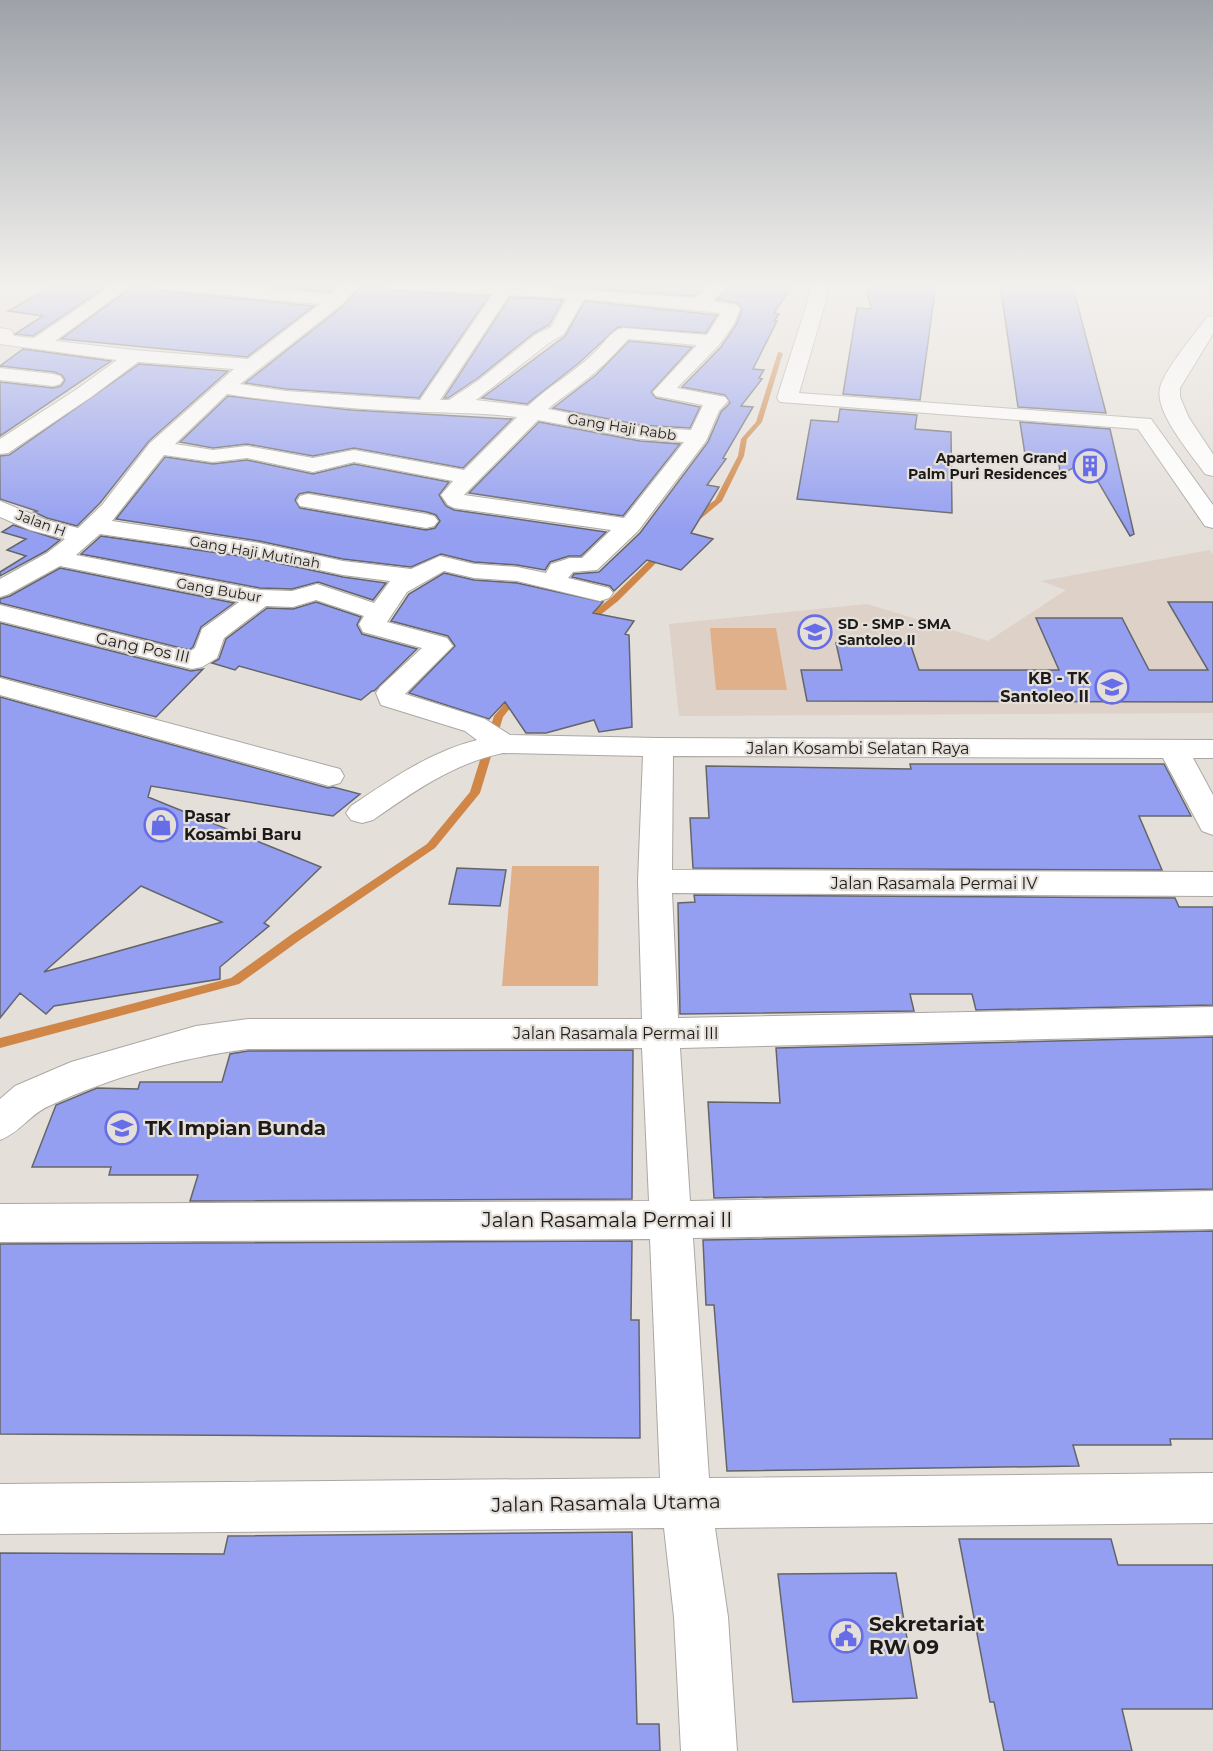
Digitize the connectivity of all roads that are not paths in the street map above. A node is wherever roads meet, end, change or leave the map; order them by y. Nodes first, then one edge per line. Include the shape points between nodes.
1 (121, 366) edge
2 (251, 366) edge
3 (453, 366) edge
4 (509, 366) edge
5 (591, 366) edge
6 (688, 366) edge
7 (797, 366) edge
8 (1184, 366) edge
9 (0, 374) edge
10 (53, 380) dead end
11 (223, 387) junction
12 (426, 406) junction
13 (453, 406) junction
14 (534, 413) junction
15 (699, 437) junction
16 (0, 448) edge
17 (158, 448) junction
18 (1213, 469) edge
19 (470, 478) junction
20 (456, 500) junction
21 (308, 501) dead end
22 (0, 508) edge
23 (426, 521) junction
24 (1213, 521) edge
25 (630, 526) junction
26 (89, 532) junction
27 (56, 558) junction
28 (440, 563) junction
29 (414, 577) junction
30 (554, 582) junction
31 (0, 589) edge
32 (600, 593) dead end
33 (260, 598) junction
34 (0, 613) edge
35 (380, 613) junction
36 (0, 686) edge
37 (503, 744) junction
38 (658, 747) junction
39 (1173, 749) junction
40 (1213, 749) edge
41 (329, 776) dead end
42 (362, 813) dead end
43 (1213, 824) edge
44 (656, 881) junction
45 (1213, 885) edge
46 (1213, 1021) edge
47 (662, 1033) junction
48 (0, 1123) edge
49 (1213, 1210) edge
50 (672, 1220) junction
51 (0, 1223) edge
52 (1213, 1497) edge
53 (686, 1502) junction
54 (0, 1509) edge
55 (710, 1751) edge

1 - 16 street
2 - 11 street
3 - 12 street
4 - 13 street
5 - 14 street via 553,393
6 - 15 street via 663,392 718,401 710,409
7 - 24 street via 787,398 1144,423
8 - 18 street via 1170,388 1172,402 1194,426
9 - 10 street
11 - 12 street, Gang Haji Rabb via 286,397
11 - 17 street
12 - 13 street, Gang Haji Rabb
13 - 14 street, Gang Haji Rabb
14 - 15 street, Gang Haji Rabb via 640,433
14 - 19 street
15 - 25 street
17 - 19 street via 213,456 246,452 313,465 354,456
17 - 26 street
19 - 20 street via 453,495
20 - 23 street via 442,506
20 - 25 street
21 - 23 street
22 - 26 street, Jalan H via 38,525
23 - 28 street via 438,531 434,557
25 - 30 street via 588,565 560,569
26 - 27 street
26 - 29 street, Gang Haji Mutinah via 260,550 343,568
27 - 31 street
27 - 33 street, Gang Bubur
28 - 29 street
28 - 30 street
29 - 35 street via 398,587
30 - 32 street
33 - 34 street, Gang Pos III via 211,635 207,652 192,661 42,627
33 - 35 street, Gang Bubur via 293,599 317,592
35 - 37 street via 372,626 440,646 390,693 391,699 475,725
36 - 41 street
37 - 38 street, Jalan Kosambi Selatan Raya
37 - 42 street, Jalan Kosambi Selatan Raya via 452,757
38 - 39 street, Jalan Kosambi Selatan Raya
38 - 44 street
39 - 40 street, Jalan Kosambi Selatan Raya
39 - 43 street
44 - 45 street, Jalan Rasamala Permai IV
44 - 47 street
46 - 47 street, Jalan Rasamala Permai III
47 - 48 street, Jalan Rasamala Permai III via 248,1034 196,1041 71,1078 30,1097
47 - 50 street
49 - 50 street, Jalan Rasamala Permai II
50 - 51 street, Jalan Rasamala Permai II
50 - 53 street
52 - 53 street, Jalan Rasamala Utama
53 - 54 street, Jalan Rasamala Utama
53 - 55 street via 701,1617

